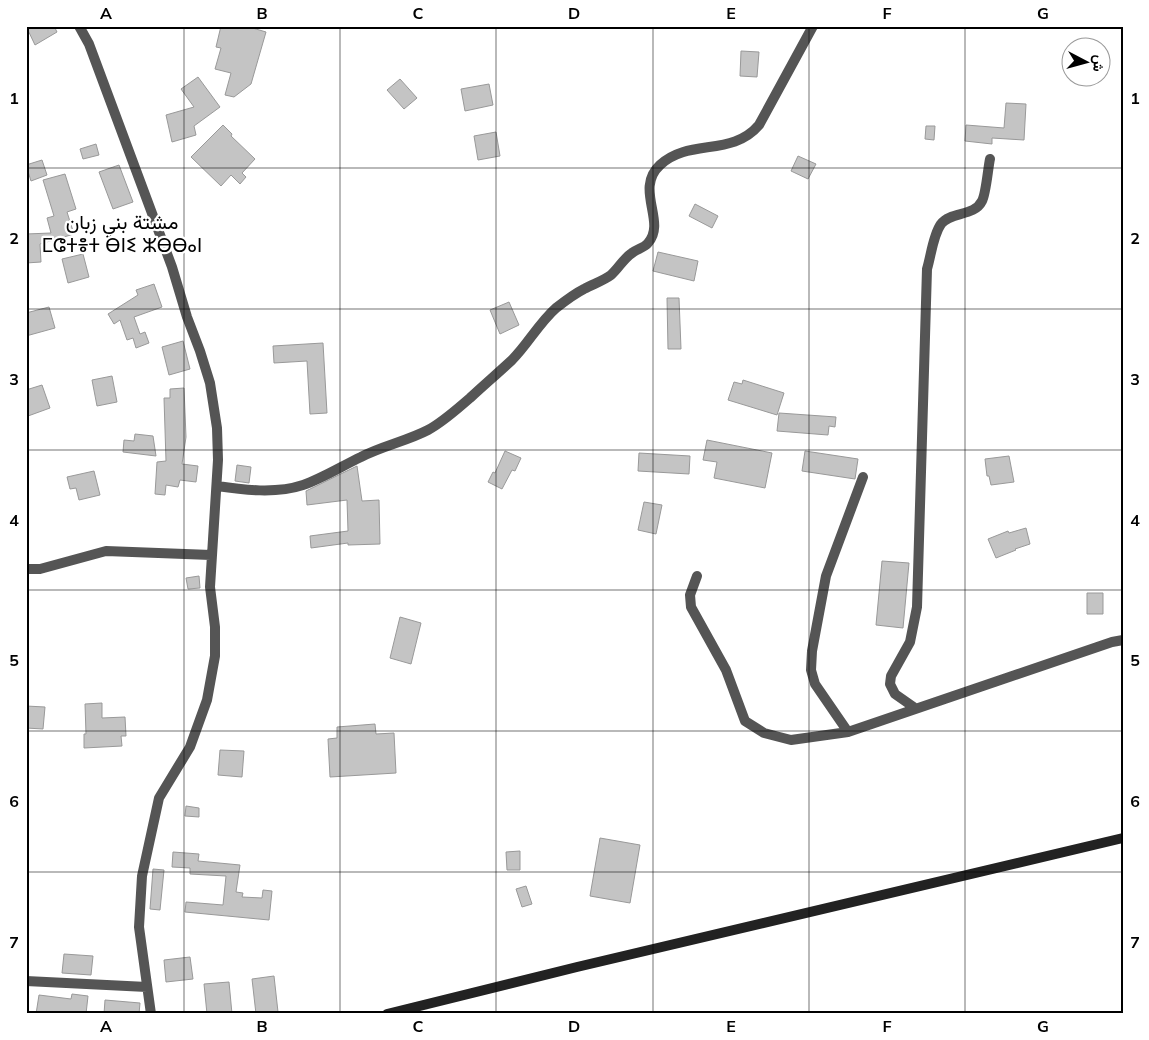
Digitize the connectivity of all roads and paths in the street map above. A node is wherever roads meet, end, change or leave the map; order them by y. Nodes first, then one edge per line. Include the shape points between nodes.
1 (79, 26) edge
2 (813, 26) edge
3 (990, 159) dead end
4 (863, 477) dead end
5 (216, 486) junction
6 (211, 555) junction
7 (26, 569) edge
8 (697, 576) dead end
9 (1123, 640) edge
10 (915, 708) junction
11 (848, 732) junction
12 (1123, 838) edge
13 (26, 981) edge
14 (147, 987) junction
15 (151, 1014) edge
16 (387, 1014) edge

1 - 5 street via 89,44 149,202 210,383 217,428
2 - 5 street via 751,135 728,144 688,150 672,156 654,171 649,185 653,228 650,241 630,254 611,275 583,289 556,309 513,358 438,424 303,485 283,489
3 - 10 street via 982,201 972,211 942,223 927,269 917,607 910,642 891,676 890,684 895,694
4 - 11 street via 826,576 812,651 811,670 815,684
5 - 6 street
6 - 7 street via 106,551 40,569
6 - 14 street via 215,656 207,700 190,747 159,798 142,876 139,928
8 - 11 street via 690,595 691,607 726,670 745,720 764,733 791,740
9 - 10 street
10 - 11 street
12 - 16 main road
13 - 14 street
14 - 15 street

